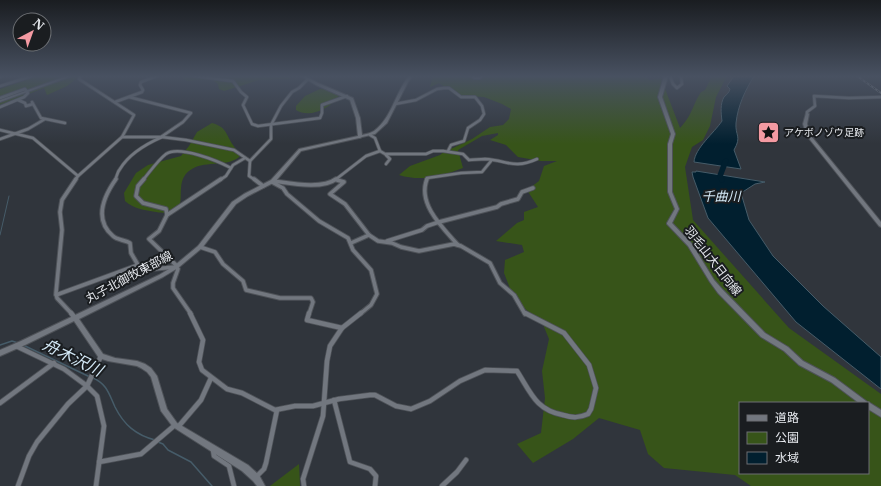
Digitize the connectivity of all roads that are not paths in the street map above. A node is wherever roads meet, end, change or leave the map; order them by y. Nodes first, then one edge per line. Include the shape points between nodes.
1 (110, 99) edge
2 (124, 99) edge
3 (135, 99) edge
4 (247, 99) edge
5 (287, 99) edge
6 (340, 99) edge
7 (351, 99) edge
8 (398, 99) edge
9 (419, 99) edge
10 (476, 99) edge
11 (661, 99) edge
12 (814, 99) edge
13 (18, 100) joint
14 (115, 102) junction
15 (395, 104) junction
16 (0, 107) edge
17 (807, 114) joint
18 (46, 119) junction
19 (65, 123) dead end
20 (271, 125) junction
21 (0, 130) edge
22 (18, 133) junction
23 (370, 135) junction
24 (122, 137) junction
25 (161, 137) junction
26 (360, 137) junction
27 (0, 139) edge
28 (380, 151) junction
29 (448, 151) junction
30 (385, 154) junction
31 (245, 158) junction
32 (537, 159) dead end
33 (250, 161) junction
34 (491, 161) junction
35 (386, 164) dead end
36 (231, 168) junction
37 (78, 176) junction
38 (337, 180) junction
39 (272, 182) junction
40 (263, 186) junction
41 (533, 188) dead end
42 (167, 215) junction
43 (439, 222) junction
44 (881, 225) edge
45 (369, 235) junction
46 (386, 242) junction
47 (351, 243) junction
48 (458, 245) junction
49 (200, 247) junction
50 (138, 265) junction
51 (177, 266) junction
52 (56, 295) junction
53 (75, 318) junction
54 (342, 328) junction
55 (16, 346) junction
56 (0, 353) edge
57 (101, 356) junction
58 (54, 363) junction
59 (210, 378) junction
60 (87, 386) junction
61 (334, 400) junction
62 (863, 402) edge
63 (0, 403) edge
64 (323, 403) junction
65 (869, 406) edge
66 (277, 410) junction
67 (881, 414) edge
68 (176, 426) junction
69 (212, 448) junction
70 (466, 460) dead end
71 (99, 462) junction
72 (256, 478) junction
73 (18, 486) edge
74 (96, 486) edge
75 (234, 486) edge
76 (261, 486) edge
77 (304, 486) edge
78 (375, 486) edge
79 (442, 486) edge

1 - 14 street
2 - 14 street
3 - 25 street via 191,113 183,122
4 - 20 street via 243,105 252,124
5 - 20 street
6 - 20 street via 322,105 320,118
7 - 26 main road via 355,104
8 - 15 main road, 丸子北御牧東部線
9 - 15 street
10 - 29 street via 484,114 468,128 464,141 451,145
11 - 62 main road, 羽毛山大日向線 via 673,134 670,144 670,192 677,209 669,223 692,249 720,291 763,335 786,349 801,363 833,380
12 - 17 street via 815,106
13 - 16 street
13 - 18 street via 26,106 33,103 39,116
14 - 24 street via 134,115
15 - 23 main road, 丸子北御牧東部線 via 383,126
17 - 44 main road via 805,124 809,136
18 - 19 street
18 - 22 street
20 - 33 street via 271,139
21 - 22 street
22 - 27 street
22 - 37 street via 33,138
23 - 26 main road, 丸子北御牧東部線
23 - 28 street via 375,138
24 - 25 street
24 - 37 street
25 - 31 street via 229,149
25 - 50 street via 131,155 118,170 117,178 110,184 101,207 102,218 110,233 130,244 131,253
26 - 39 main road, 丸子北御牧東部線 via 302,149
28 - 30 street
28 - 38 street via 366,156
29 - 30 street
29 - 34 street via 463,154 469,160
30 - 35 street via 390,159
31 - 33 street
31 - 36 street
32 - 34 street via 520,164
33 - 40 street via 249,176
34 - 43 street via 480,172 427,178 425,198
36 - 42 street via 226,176
36 - 42 street via 221,162 196,155 172,152 166,154 138,186 136,196 146,205 164,207
37 - 52 street via 64,196 60,212 62,230
38 - 39 street via 309,185
38 - 45 street via 344,182 330,194 345,204
39 - 40 main road, 丸子北御牧東部線
39 - 47 street via 283,188 318,221 345,236
40 - 49 main road, 丸子北御牧東部線 via 234,203
41 - 43 street via 522,192 518,199 492,209
42 - 51 street via 159,231 148,239
43 - 46 street
43 - 48 street
45 - 46 street via 378,241
45 - 47 street
46 - 48 street via 419,251 449,244
47 - 54 street via 353,250 371,270 377,294 371,305
48 - 61 street via 490,263 500,283 514,295 526,315 564,333 586,361 596,388 588,414 582,417 568,417 543,408 518,371 485,370 460,381 430,401 412,409 396,406 375,395
49 - 51 main road, 丸子北御牧東部線
49 - 54 street via 216,253 223,264 243,281 246,290 280,298 310,298 312,302 307,320
50 - 51 street via 142,270
50 - 52 street
51 - 53 main road, 丸子北御牧東部線
51 - 59 street via 173,288 193,317 203,340 199,362 202,370
52 - 53 street
53 - 55 main road, 丸子北御牧東部線
53 - 57 main road
54 - 64 street via 332,341 328,353
55 - 56 main road, 丸子北御牧東部線
55 - 58 street
57 - 60 street
57 - 68 main road via 139,364 151,371 164,411
58 - 60 street
58 - 63 street
59 - 66 street via 227,389 242,393 270,409
59 - 68 street via 201,400
60 - 71 street via 97,396 104,426
60 - 73 street via 68,404 37,442
61 - 64 street
61 - 78 street via 350,462 372,470 376,476
64 - 66 street
64 - 77 street via 323,416 303,479
65 - 67 main road
66 - 72 street via 266,463
68 - 69 main road
68 - 71 street via 141,454
69 - 72 main road via 245,468
69 - 75 street via 214,456 229,466
70 - 79 street
71 - 74 street
72 - 76 main road

